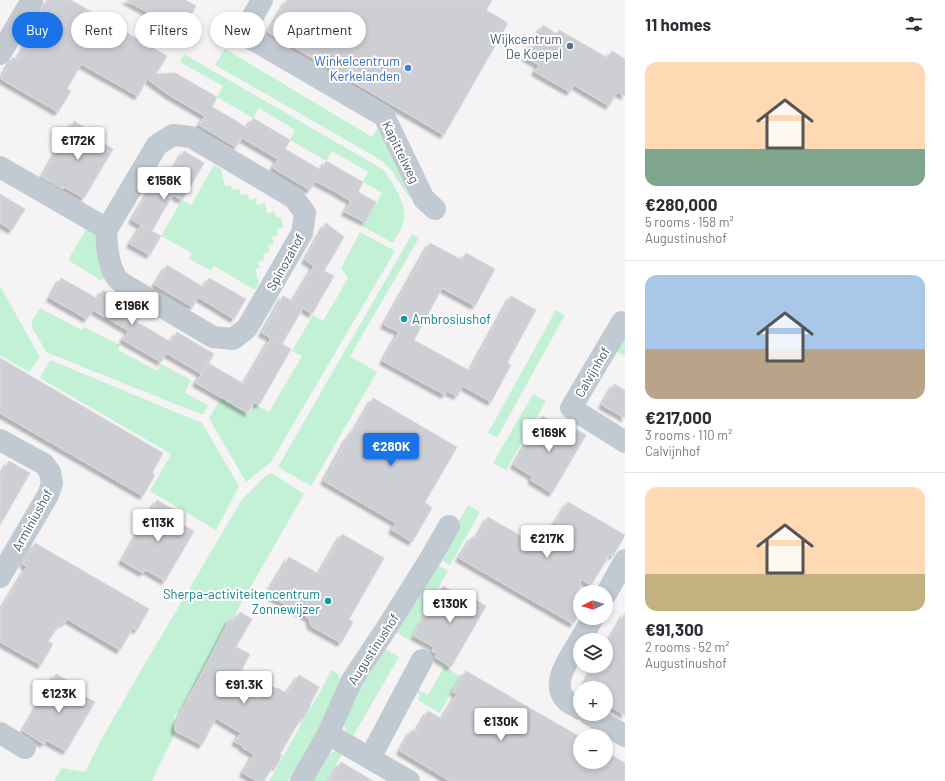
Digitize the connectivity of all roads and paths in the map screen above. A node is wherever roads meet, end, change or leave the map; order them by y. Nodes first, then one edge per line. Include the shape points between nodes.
1 (32, 0) edge
2 (262, 0) edge
3 (0, 54) edge
4 (0, 167) edge
5 (429, 202) dead end
6 (107, 229) junction
7 (622, 322) dead end
8 (0, 440) edge
9 (625, 442) edge
10 (449, 526) dead end
11 (625, 560) edge
12 (0, 577) edge
13 (611, 585) edge
14 (573, 652) edge
15 (422, 660) dead end
16 (573, 704) edge
17 (600, 721) edge
18 (0, 733) edge
19 (328, 734) junction
20 (625, 736) edge
21 (26, 748) dead end
22 (370, 758) junction
23 (301, 781) edge
24 (409, 781) edge

1 - 3 street
2 - 5 street, Kapittelweg via 244,34 384,116
4 - 6 street
6 - 6 street, Spinozahof via 106,241 111,266 116,277 125,285 213,337 233,339 247,328 302,233 305,213 294,198 191,137 173,135 156,145
7 - 9 street, Calvijnhof via 571,408
8 - 12 street, Arminiushof via 44,464 50,472 52,483 48,495
10 - 19 street, Augustinushof via 352,680
11 - 13 street
14 - 16 street via 562,672 560,686 566,700
15 - 22 street
17 - 20 street
18 - 21 street
19 - 22 street
19 - 23 street, Augustinushof
22 - 24 street

